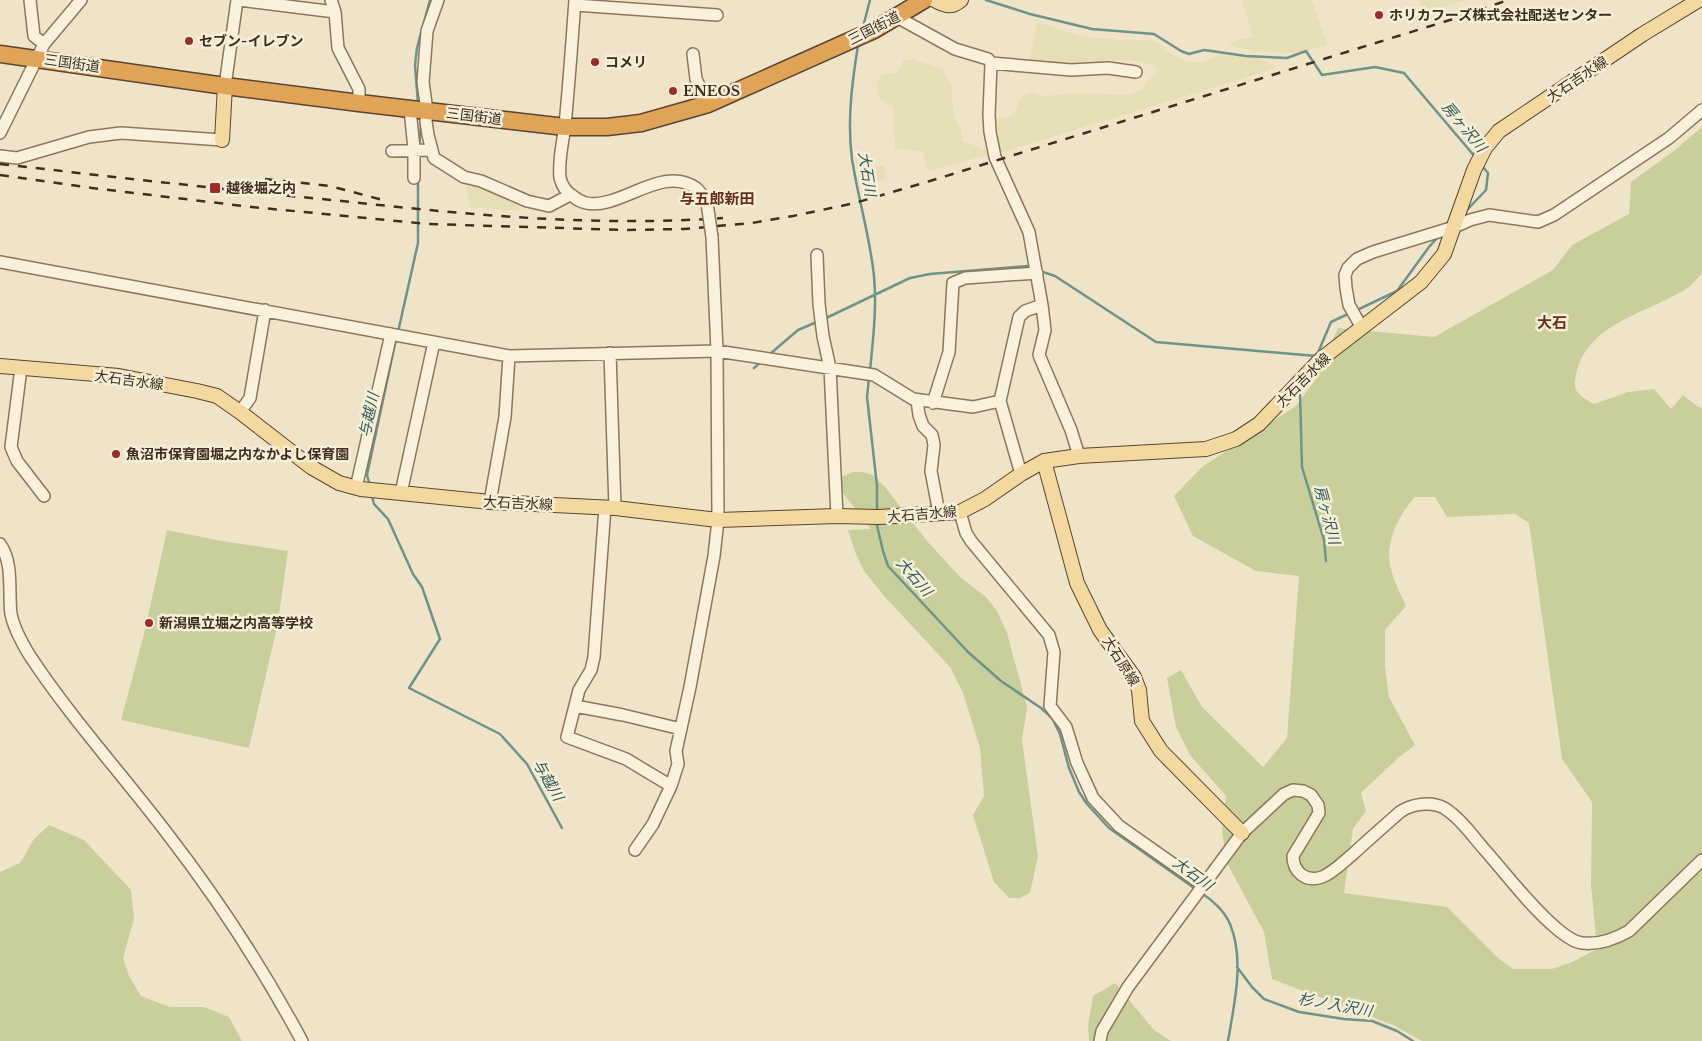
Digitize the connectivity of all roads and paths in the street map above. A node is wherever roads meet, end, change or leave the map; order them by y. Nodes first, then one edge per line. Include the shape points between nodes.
1 (30, 0) edge
2 (81, 0) edge
3 (238, 0) edge
4 (331, 0) edge
5 (438, 0) edge
6 (924, 0) edge
7 (934, 0) edge
8 (961, 0) edge
9 (1698, 0) edge
10 (575, 3) edge
11 (335, 12) junction
12 (717, 15) dead end
13 (897, 18) junction
14 (41, 51) junction
15 (0, 54) edge
16 (693, 54) dead end
17 (991, 63) junction
18 (1136, 72) dead end
19 (225, 86) junction
20 (360, 103) junction
21 (708, 104) junction
22 (410, 109) junction
23 (427, 110) junction
24 (1702, 110) edge
25 (565, 127) junction
26 (0, 133) edge
27 (222, 140) joint
28 (392, 151) dead end
29 (421, 151) junction
30 (0, 156) edge
31 (414, 178) dead end
32 (570, 195) junction
33 (1454, 227) junction
34 (817, 255) dead end
35 (0, 262) edge
36 (1037, 274) junction
37 (1042, 305) junction
38 (265, 310) junction
39 (1362, 328) junction
40 (391, 334) junction
41 (434, 342) junction
42 (717, 351) junction
43 (610, 353) junction
44 (509, 356) junction
45 (0, 366) edge
46 (21, 368) junction
47 (830, 368) junction
48 (917, 400) junction
49 (1000, 401) junction
50 (933, 403) junction
51 (240, 412) junction
52 (1079, 456) junction
53 (1044, 461) junction
54 (1021, 474) junction
55 (356, 488) junction
56 (401, 493) junction
57 (44, 496) dead end
58 (490, 502) junction
59 (610, 508) junction
60 (960, 512) junction
61 (939, 513) junction
62 (837, 516) junction
63 (718, 520) junction
64 (0, 544) edge
65 (575, 706) junction
66 (681, 729) junction
67 (671, 786) junction
68 (1242, 833) junction
69 (635, 850) dead end
70 (1702, 860) edge
71 (1199, 890) junction
72 (302, 1041) edge
73 (1100, 1041) edge

1 - 14 street via 34,36
2 - 14 street
3 - 11 street
3 - 19 street
4 - 11 street
5 - 23 street via 427,31 423,82
6 - 13 highway, 三国街道
7 - 8 main road via 948,6
9 - 33 main road, 大石吉水線 via 1499,131 1485,148 1474,170
10 - 12 street
10 - 25 street
11 - 20 street via 338,48 360,89
13 - 17 street via 955,49 988,59
13 - 21 highway, 三国街道
14 - 15 highway, 三国街道
14 - 19 highway, 三国街道
14 - 26 street
16 - 21 street via 696,79
17 - 18 street
17 - 36 street via 989,115 995,157 1029,232
19 - 20 highway, 三国街道
19 - 27 main road
20 - 22 highway, 三国街道
21 - 25 highway, 三国街道 via 641,123
22 - 23 highway, 三国街道
22 - 29 street
23 - 25 highway, 三国街道
23 - 29 street
24 - 33 street via 1669,138 1554,215 1538,222 1489,215
25 - 32 street via 559,170 564,188
27 - 30 street via 121,133 89,137 17,158
28 - 29 street
29 - 31 street
29 - 32 street via 464,177 527,201 549,206
32 - 42 street, bridge via 585,203 603,203 664,182 680,182 697,189 707,203 712,237
33 - 39 main road, 大石吉水線 via 1444,254 1421,282
33 - 39 street via 1373,252 1357,259 1348,268 1345,275 1349,305
34 - 47 street via 819,304
35 - 38 street
36 - 37 street
36 - 50 street via 965,278 953,283 949,352
37 - 49 street via 1025,311 1019,317
37 - 52 street via 1045,330 1039,355
38 - 40 street
38 - 51 street via 250,398
39 - 52 main road, 大石吉水線 via 1321,359 1259,424 1236,439 1206,449
40 - 41 street
40 - 55 street
41 - 44 street
41 - 56 street
42 - 43 street
42 - 47 street
42 - 63 street
43 - 44 street
43 - 59 street
44 - 58 street via 505,417
45 - 46 main road, 大石吉水線
46 - 51 main road, 大石吉水線 via 118,376 197,391 217,396
46 - 57 street via 11,447 17,461
47 - 48 street via 868,374
47 - 62 street
48 - 50 street
48 - 61 street via 923,426 932,435 934,445 931,471
49 - 50 street via 973,407
49 - 54 street
51 - 55 main road, 大石吉水線 via 311,467 339,483
52 - 53 main road, 大石吉水線
53 - 54 main road, 大石吉水線
53 - 68 main road, 大石原線 via 1078,583 1100,630 1134,676 1142,721 1161,751
54 - 60 main road, 大石吉水線
55 - 56 main road, 大石吉水線
56 - 58 main road, 大石吉水線
58 - 59 main road, 大石吉水線
59 - 63 main road, 大石吉水線
59 - 65 street via 594,657 591,670 578,690
60 - 61 main road, 大石吉水線
60 - 71 street via 971,541 1049,636 1054,652 1050,706 1066,727 1077,763 1093,798 1119,826
61 - 62 main road, 大石吉水線
62 - 63 main road, 大石吉水線
63 - 66 street
64 - 72 street via 8,567 12,617 22,643 91,739 216,898 256,959
65 - 66 street
65 - 67 street via 567,737 626,758
66 - 67 street via 676,751 678,764
67 - 69 street via 653,824
68 - 70 street via 1284,794 1294,790 1312,795 1319,813 1293,856 1293,864 1298,873 1314,879 1336,869 1408,806 1438,806 1472,834 1544,917 1560,932 1580,943 1601,943 1629,931
68 - 71 street
71 - 73 street via 1128,987 1102,1031

